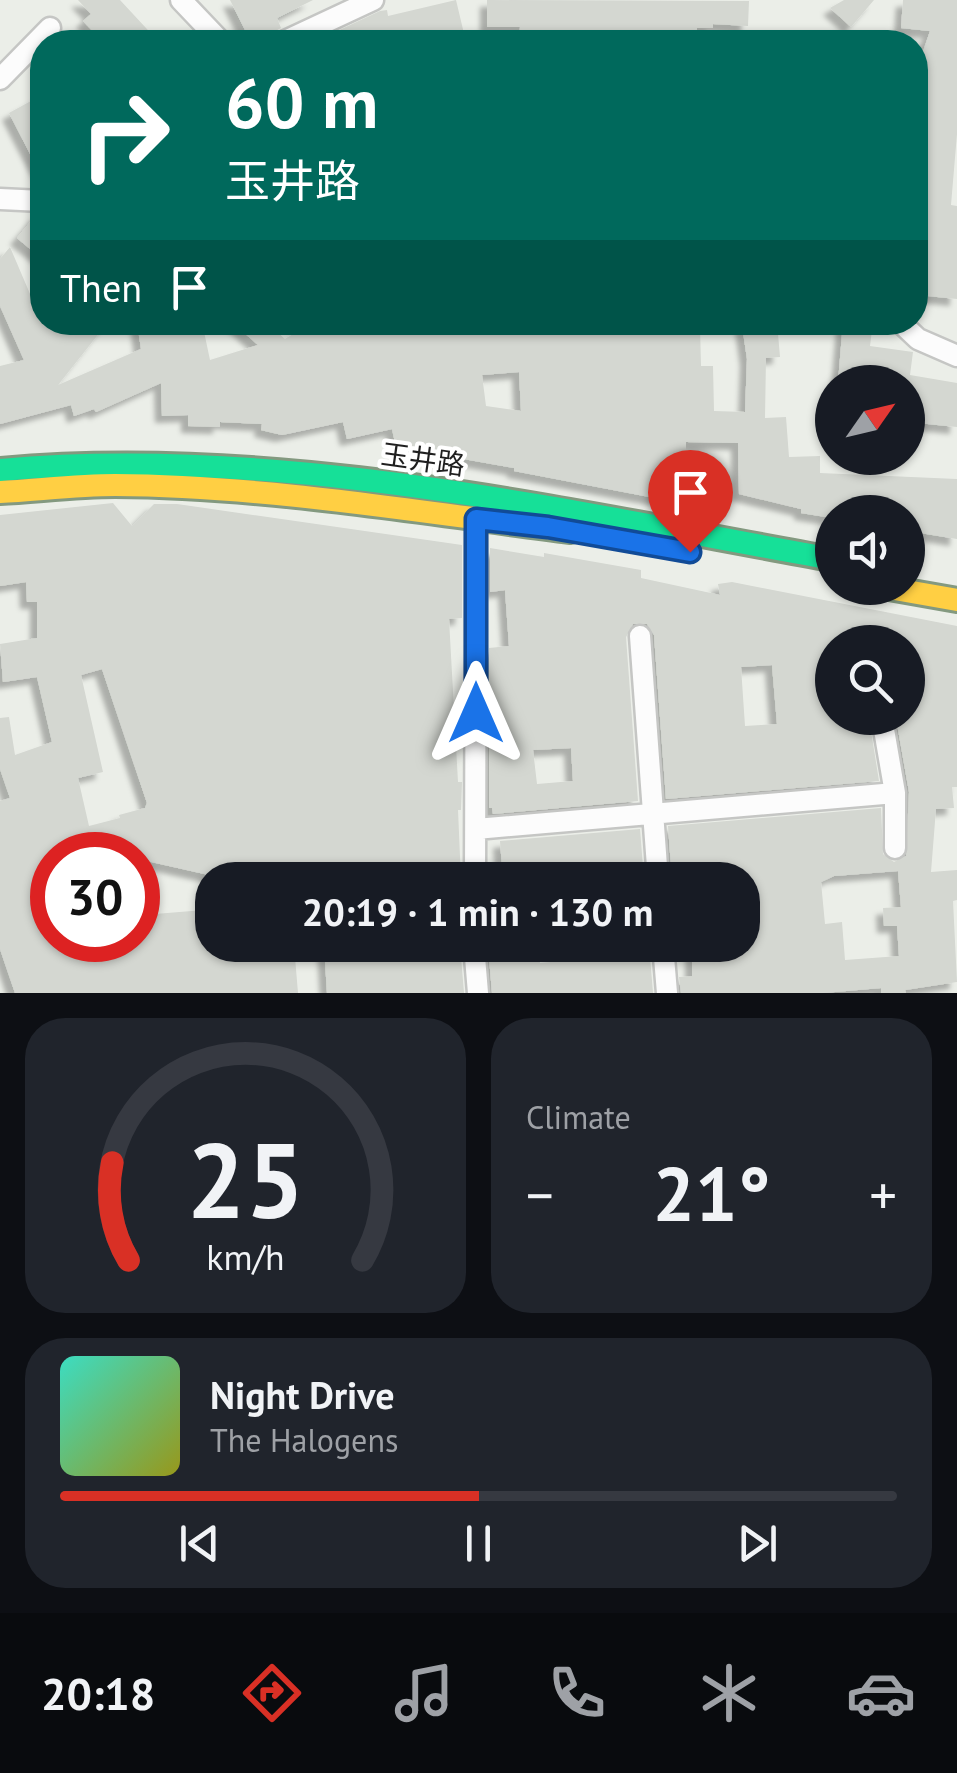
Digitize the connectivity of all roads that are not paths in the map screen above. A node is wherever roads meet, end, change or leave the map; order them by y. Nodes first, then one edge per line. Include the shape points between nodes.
1 (181, 0) edge
2 (373, 0) edge
3 (210, 30) edge
4 (309, 30) edge
5 (30, 49) edge
6 (0, 80) edge
7 (0, 199) edge
8 (30, 200) edge
9 (914, 335) edge
10 (957, 356) edge
11 (0, 470) edge
12 (0, 492) edge
13 (476, 519) junction
14 (815, 556) edge
15 (815, 575) edge
16 (925, 576) edge
17 (957, 582) edge
18 (925, 594) edge
19 (957, 600) edge
20 (640, 636) dead end
21 (885, 735) edge
22 (895, 793) junction
23 (654, 815) junction
24 (476, 830) junction
25 (895, 848) dead end
26 (475, 862) edge
27 (657, 862) edge
28 (475, 962) edge
29 (664, 962) edge
30 (478, 993) edge
31 (667, 993) edge

1 - 3 street
2 - 4 street
5 - 6 street
7 - 8 street
9 - 10 street
11 - 14 street, 玉井路 via 114,462 326,476
12 - 13 street, 玉井路 via 179,487
13 - 15 street, 玉井路
13 - 24 street
16 - 17 street
18 - 19 street
20 - 23 street
21 - 22 street
22 - 23 street
22 - 25 street
23 - 24 street
23 - 27 street
24 - 26 street
28 - 30 street
29 - 31 street

